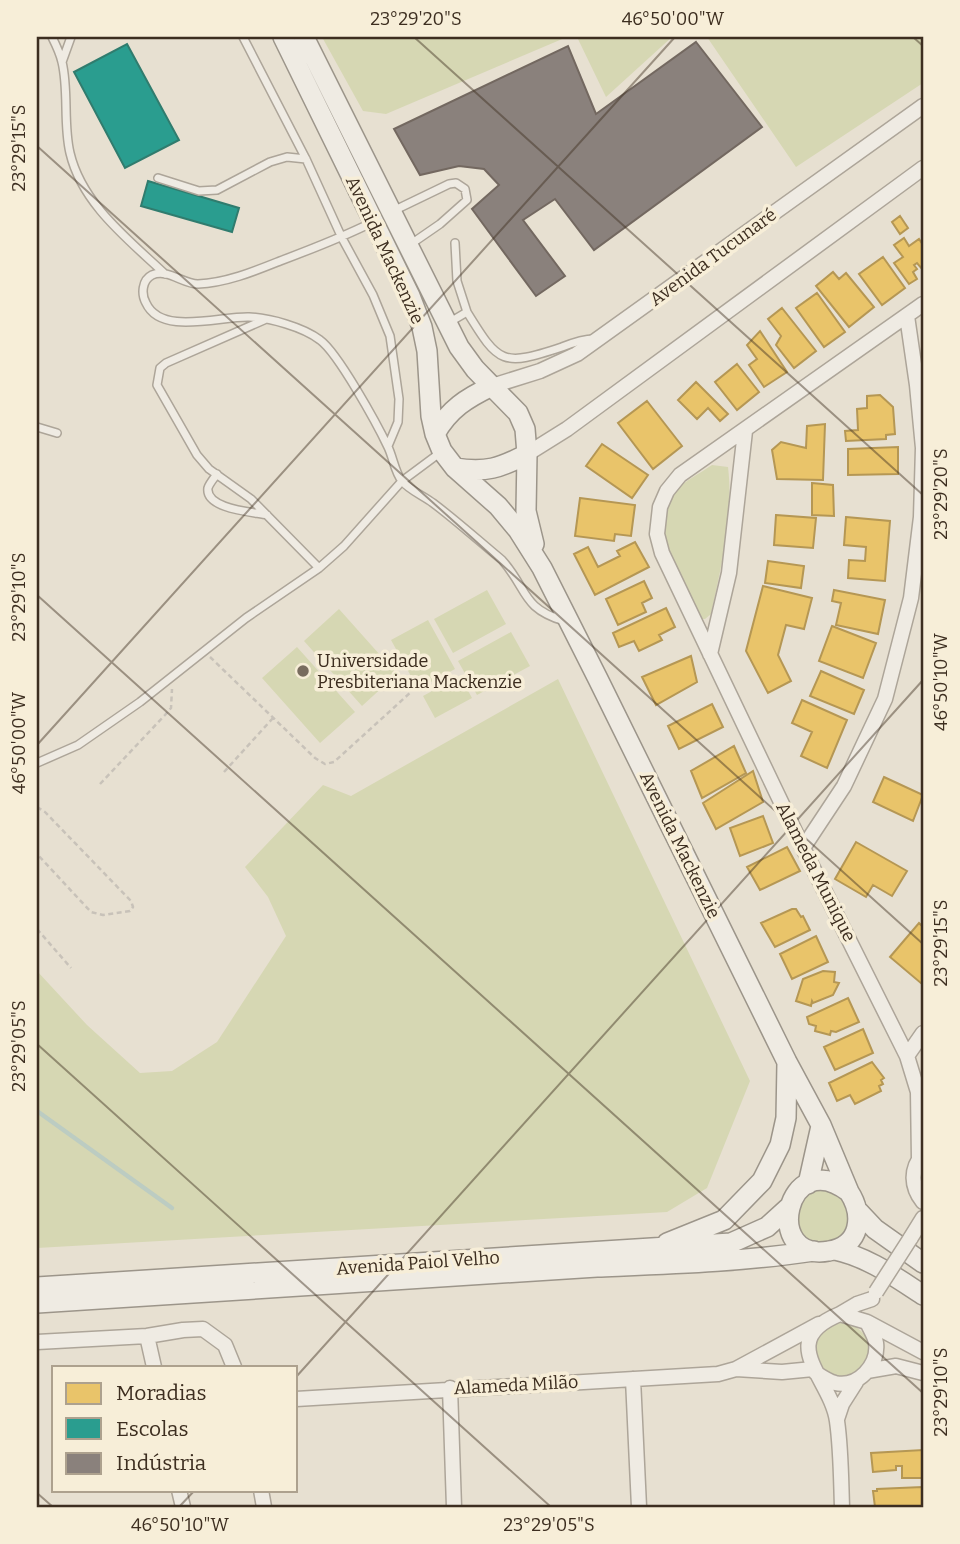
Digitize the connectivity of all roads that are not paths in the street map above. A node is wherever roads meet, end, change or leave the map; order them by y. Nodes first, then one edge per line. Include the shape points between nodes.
1 (52, 37) edge
2 (71, 37) edge
3 (243, 37) edge
4 (283, 37) edge
5 (304, 37) edge
6 (62, 62) junction
7 (923, 106) edge
8 (306, 159) junction
9 (923, 168) edge
10 (158, 178) dead end
11 (382, 217) junction
12 (342, 238) junction
13 (455, 243) dead end
14 (407, 246) junction
15 (165, 274) junction
16 (923, 304) edge
17 (467, 312) junction
18 (907, 316) junction
19 (264, 319) junction
20 (446, 324) junction
21 (598, 340) junction
22 (492, 386) junction
23 (37, 427) edge
24 (745, 431) junction
25 (57, 433) dead end
26 (438, 443) junction
27 (388, 446) junction
28 (527, 454) junction
29 (455, 468) junction
30 (217, 474) junction
31 (402, 481) junction
32 (267, 515) junction
33 (540, 565) junction
34 (319, 568) junction
35 (570, 623) junction
36 (710, 654) junction
37 (37, 763) edge
38 (803, 848) junction
39 (923, 1033) edge
40 (907, 1056) junction
41 (787, 1062) junction
42 (921, 1096) edge
43 (821, 1125) junction
44 (921, 1156) edge
45 (808, 1184) junction
46 (849, 1192) junction
47 (923, 1202) edge
48 (788, 1208) junction
49 (859, 1212) junction
50 (923, 1218) edge
51 (656, 1248) junction
52 (835, 1250) junction
53 (814, 1251) junction
54 (923, 1264) edge
55 (37, 1287) edge
56 (923, 1295) edge
57 (874, 1296) junction
58 (37, 1303) edge
59 (840, 1314) junction
60 (865, 1321) junction
61 (818, 1324) junction
62 (147, 1336) junction
63 (37, 1342) edge
64 (923, 1352) edge
65 (154, 1366) edge
66 (234, 1366) edge
67 (736, 1369) junction
68 (814, 1371) junction
69 (923, 1373) edge
70 (861, 1377) junction
71 (633, 1379) junction
72 (450, 1388) junction
73 (298, 1399) edge
74 (837, 1419) junction
75 (454, 1507) edge
76 (639, 1507) edge
77 (842, 1507) edge

1 - 6 lane
2 - 6 lane
3 - 8 lane
4 - 11 main road, Avenida Mackenzie
5 - 11 main road, Avenida Mackenzie
6 - 15 lane via 69,152 78,178 99,209
7 - 21 street, Avenida Tucunaré
8 - 10 lane via 287,157 270,162 217,190 199,191
8 - 12 lane
9 - 28 street
11 - 12 lane
11 - 14 main road, Avenida Mackenzie
11 - 14 lane via 449,184 465,189 467,200 457,210
11 - 26 main road, Avenida Mackenzie via 422,327
12 - 15 lane via 245,275 199,284
12 - 27 lane via 390,336 399,399 398,422
13 - 17 lane via 457,282
14 - 20 main road, Avenida Mackenzie
15 - 19 lane via 153,275 142,293 152,313 162,320
16 - 18 street, Alameda Munique
17 - 20 lane
17 - 21 lane via 489,347 506,358 526,359 586,339
18 - 24 street, Alameda Munique
18 - 38 street via 923,448 921,517 911,598 885,699 844,786
19 - 27 lane via 319,339 339,363
19 - 30 lane via 166,363 157,376 157,385 197,455
20 - 22 main road, Avenida Mackenzie via 458,348
21 - 22 street, Avenida Tucunaré via 559,364
22 - 26 main road via 458,404 443,419
22 - 28 main road, Avenida Mackenzie via 518,413
23 - 25 lane
24 - 36 street via 729,573
24 - 36 street, Alameda Munique via 680,475 660,506 657,534 662,553
26 - 29 main road, Avenida Mackenzie
26 - 31 lane
27 - 31 lane
28 - 29 main road via 491,470
28 - 33 main road, Avenida Mackenzie via 526,510
29 - 33 main road, Avenida Mackenzie via 498,506
30 - 32 lane
30 - 32 lane via 208,487 214,502
31 - 34 lane via 345,546
31 - 35 lane via 502,560 536,610
32 - 34 lane
33 - 35 main road, Avenida Mackenzie
34 - 37 lane via 78,745
35 - 41 main road, Avenida Mackenzie
36 - 38 street, Alameda Munique
38 - 40 street, Alameda Munique
39 - 40 street
40 - 42 street, Alameda Munique
41 - 43 main road, Avenida Mackenzie
41 - 51 main road via 786,1118 780,1145 762,1181 724,1220
42 - 44 street, Alameda Munique
43 - 45 main road
43 - 46 main road, Avenida Mackenzie
44 - 47 street, Alameda Munique via 913,1180
45 - 46 main road via 830,1181
45 - 48 main road, Avenida Paiol Velho
46 - 49 main road
48 - 51 main road, Avenida Paiol Velho via 767,1227 731,1244
48 - 53 main road via 795,1239
49 - 52 main road via 854,1235
49 - 54 main road
50 - 57 street, bridge
51 - 55 main road, Avenida Paiol Velho
52 - 53 main road
52 - 56 main road via 887,1271
53 - 58 main road, Avenida Paiol Velho via 775,1258
57 - 59 street
57 - 60 street
59 - 60 street
59 - 61 street
60 - 64 street
60 - 70 street via 876,1342 876,1354
61 - 67 street, Alameda Milão
61 - 68 street via 808,1343
62 - 63 street
62 - 65 street
62 - 66 street via 203,1329 225,1345
67 - 68 street, Alameda Milão
67 - 71 street, Alameda Milão via 690,1377
68 - 70 street via 835,1383
68 - 74 street
69 - 70 street via 896,1366
70 - 74 street
71 - 72 street, Alameda Milão
71 - 76 street
72 - 73 street, Alameda Milão
72 - 75 street
74 - 77 street

